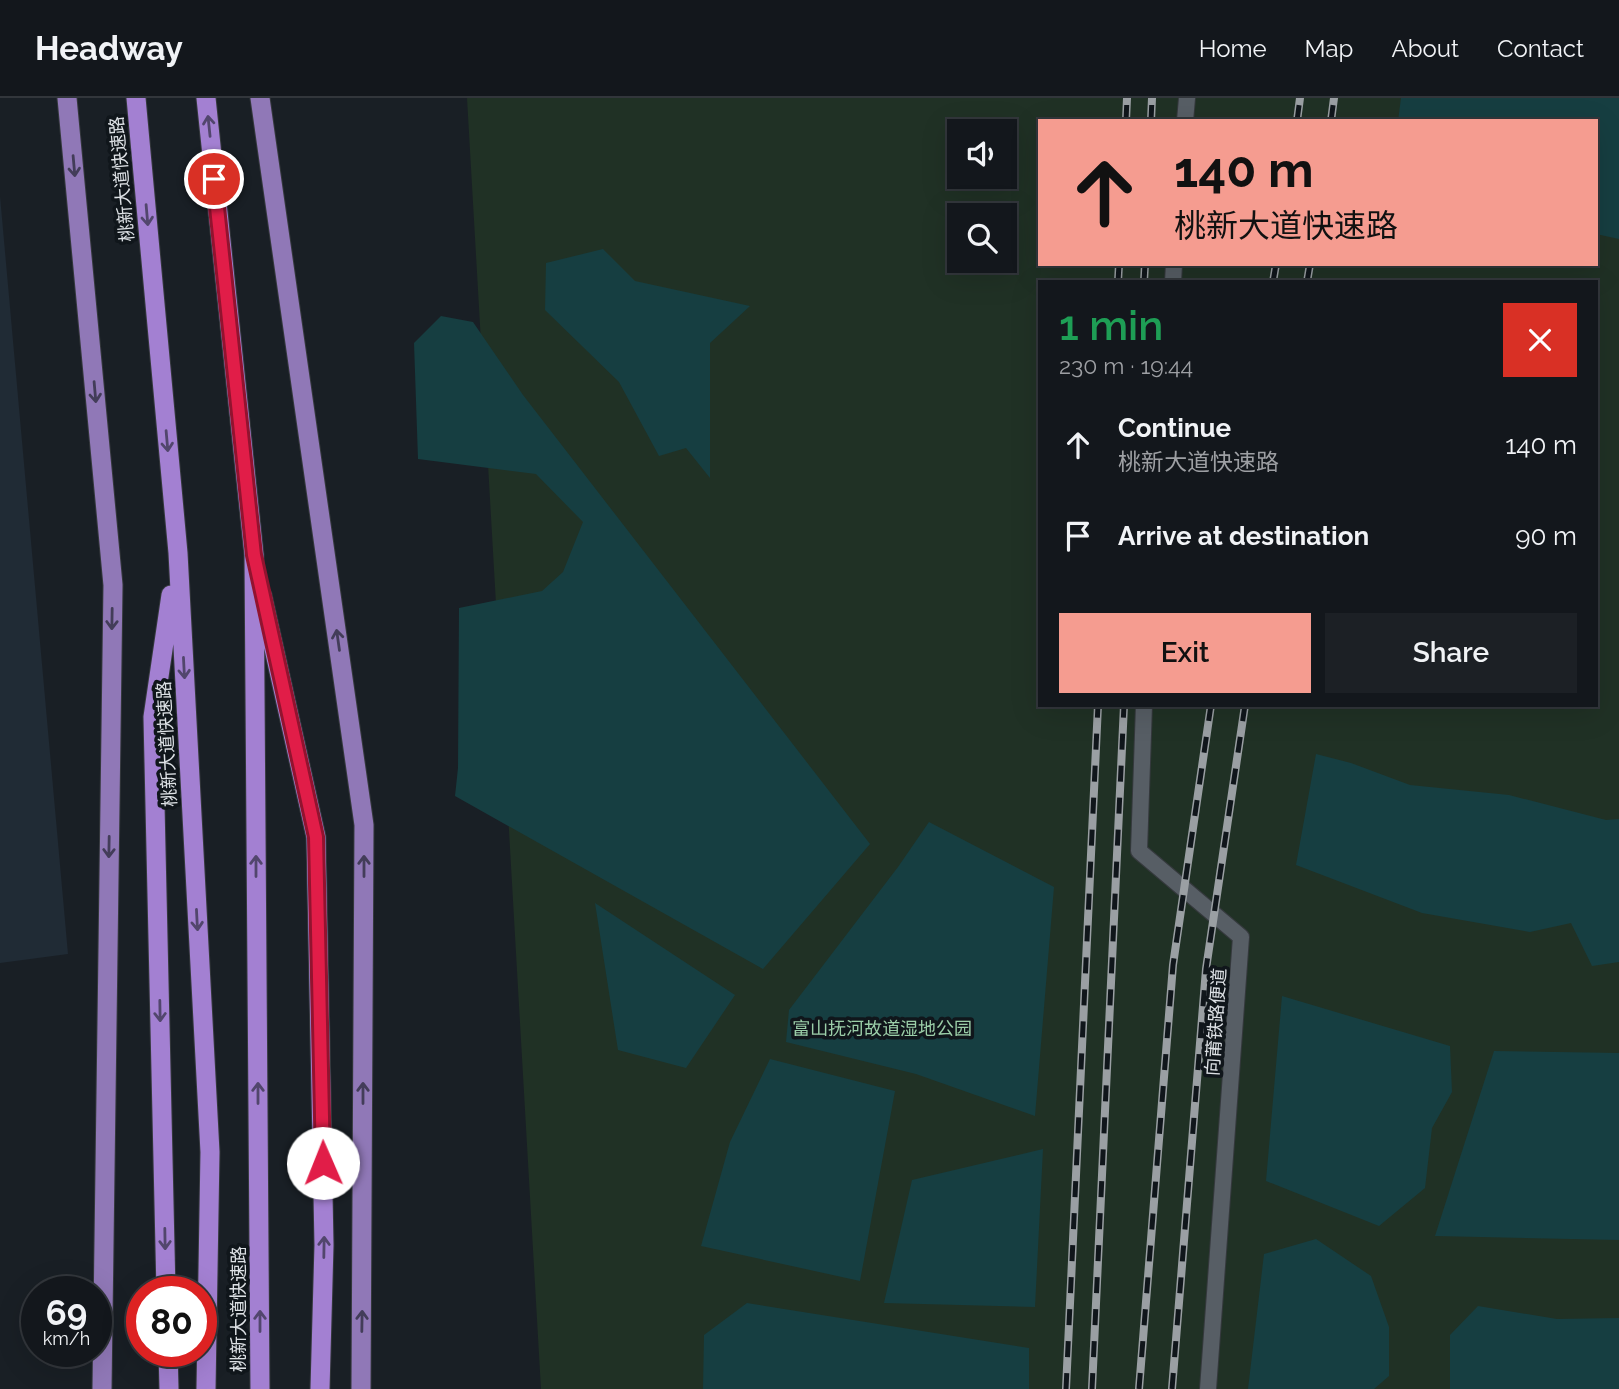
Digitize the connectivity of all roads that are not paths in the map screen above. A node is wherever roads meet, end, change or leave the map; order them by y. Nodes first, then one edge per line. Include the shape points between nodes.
1 (67, 98) edge
2 (136, 98) edge
3 (206, 98) edge
4 (260, 98) edge
5 (1187, 98) edge
6 (1185, 119) edge
7 (178, 553) junction
8 (254, 555) junction
9 (1143, 707) edge
10 (166, 1276) edge
11 (168, 1367) edge
12 (102, 1389) edge
13 (169, 1389) edge
14 (206, 1389) edge
15 (260, 1389) edge
16 (320, 1389) edge
17 (361, 1389) edge
18 (1208, 1389) edge

1 -> 12 main road via 113,585
2 -> 7 highway, 桃新大道快速路
8 -> 3 highway, 桃新大道快速路
17 -> 4 main road via 364,825
5 - 6 lane
7 -> 10 highway via 153,717
7 -> 14 highway, 桃新大道快速路 via 210,1152
15 -> 8 highway, 桃新大道快速路
16 -> 8 highway via 324,1245 316,837
9 - 18 lane, 向莆铁路便道 via 1139,851 1241,937
11 - 13 highway

